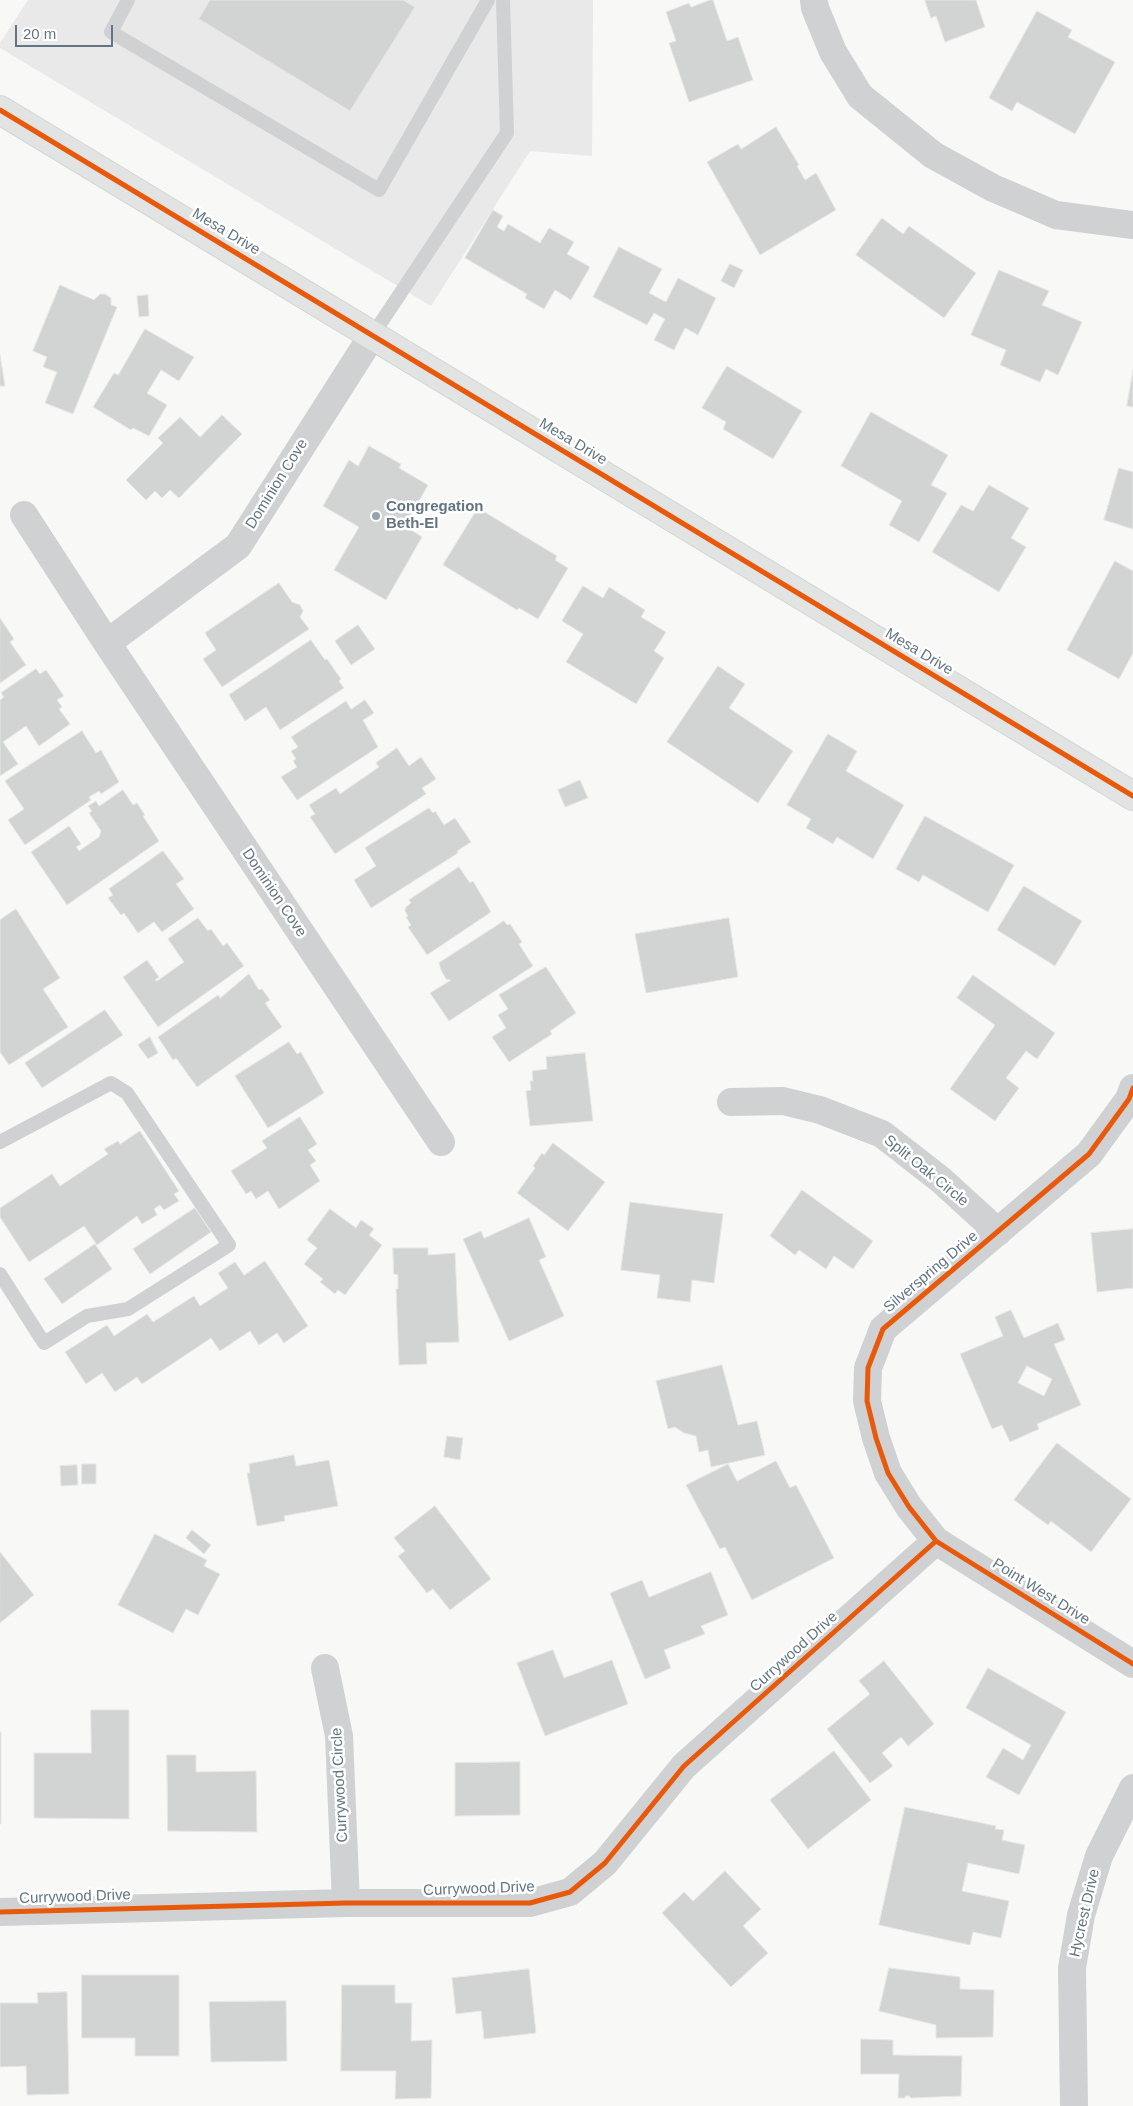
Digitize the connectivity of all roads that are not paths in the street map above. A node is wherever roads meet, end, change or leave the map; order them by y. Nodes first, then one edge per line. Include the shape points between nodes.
1 (128, 0) edge
2 (488, 0) edge
3 (503, 0) edge
4 (814, 0) edge
5 (0, 110) edge
6 (1133, 224) edge
7 (372, 336) junction
8 (24, 514) dead end
9 (107, 643) junction
10 (1133, 796) edge
11 (1132, 1097) edge
12 (731, 1102) dead end
13 (0, 1142) edge
14 (441, 1142) dead end
15 (998, 1232) junction
16 (0, 1274) edge
17 (936, 1541) junction
18 (1133, 1664) edge
19 (325, 1668) dead end
20 (1133, 1788) edge
21 (346, 1902) junction
22 (0, 1912) edge
23 (1074, 2106) edge

1 - 2 lane via 111,32 379,190
3 - 7 lane via 507,133
4 - 6 street via 833,52 860,96 933,155 993,188 1056,215
5 - 7 street, Mesa Drive
7 - 9 street, Dominion Cove via 238,546
7 - 10 street, Mesa Drive
8 - 9 street, Dominion Cove
9 - 14 street, Dominion Cove
11 - 15 street, Silverspring Drive via 1089,1154
12 - 15 street, Split Oak Circle via 782,1101 820,1110 882,1134 941,1180
13 - 16 lane via 111,1083 127,1093 229,1245 128,1308 87,1316 44,1343
15 - 17 street, Silverspring Drive via 883,1330 868,1368 867,1401 888,1473 908,1507
17 - 18 street, Point West Drive
17 - 21 street, Currywood Drive via 684,1766 604,1863 570,1892 530,1903
19 - 21 street, Currywood Circle via 339,1736
20 - 23 street, Hycrest Drive via 1099,1856 1082,1915 1072,1968
21 - 22 street, Currywood Drive

